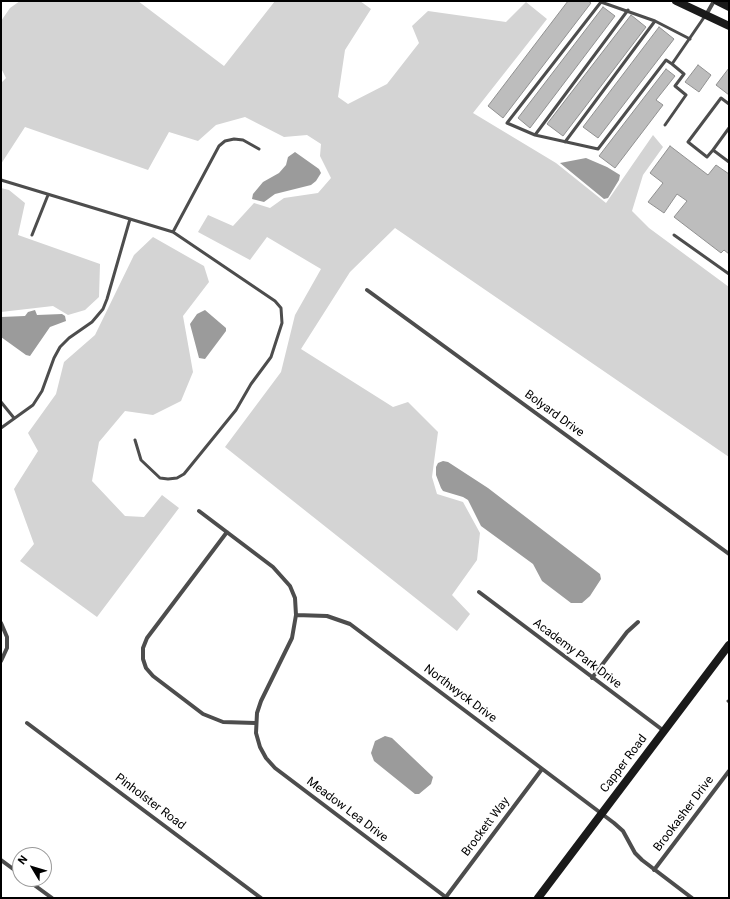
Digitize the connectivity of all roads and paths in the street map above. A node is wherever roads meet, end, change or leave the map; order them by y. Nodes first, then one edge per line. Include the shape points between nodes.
1 (676, 1) edge
2 (716, 1) edge
3 (729, 7) edge
4 (628, 10) junction
5 (706, 15) junction
6 (655, 21) junction
7 (729, 26) edge
8 (690, 39) junction
9 (672, 64) junction
10 (729, 104) edge
11 (665, 125) dead end
12 (729, 128) edge
13 (535, 135) junction
14 (564, 142) junction
15 (259, 149) dead end
16 (713, 150) junction
17 (729, 162) edge
18 (1, 180) edge
19 (48, 195) junction
20 (130, 219) junction
21 (173, 232) junction
22 (32, 235) dead end
23 (674, 235) dead end
24 (729, 274) edge
25 (367, 290) dead end
26 (1, 402) edge
27 (14, 418) junction
28 (1, 428) edge
29 (135, 440) dead end
30 (198, 511) dead end
31 (227, 532) junction
32 (729, 554) edge
33 (479, 592) dead end
34 (296, 615) junction
35 (638, 622) dead end
36 (1, 623) edge
37 (729, 645) edge
38 (1, 661) edge
39 (592, 678) junction
40 (27, 722) dead end
41 (255, 723) junction
42 (664, 731) junction
43 (542, 769) junction
44 (729, 771) edge
45 (602, 814) junction
46 (1, 860) edge
47 (12, 868) edge
48 (654, 870) junction
49 (37, 887) edge
50 (447, 897) edge
51 (52, 898) edge
52 (261, 898) edge
53 (538, 898) edge
54 (692, 898) edge

1 - 5 street
2 - 3 street
2 - 5 street
4 - 6 lane
4 - 13 lane
4 - 13 lane via 601,2 507,123
5 - 7 street
5 - 8 lane
6 - 8 lane
6 - 14 lane
8 - 9 lane
9 - 11 lane via 684,74 675,86 686,95
9 - 14 lane via 666,60 598,149
10 - 16 lane via 721,98 688,142 707,157
12 - 16 lane
13 - 14 lane
15 - 21 lane via 243,140 234,139 219,146
16 - 17 lane
18 - 19 lane
19 - 20 lane
19 - 22 lane
20 - 21 lane
20 - 27 lane via 103,309 92,322 60,347 38,398 33,405
21 - 29 lane via 275,301 281,308 282,323 271,357 236,410 184,474 177,478 160,478 141,460
23 - 24 lane
25 - 32 street, Bolyard Drive
26 - 27 lane
27 - 28 lane
30 - 31 street
31 - 34 street via 282,575 292,592
31 - 41 street via 147,638 143,648 143,659 153,676 203,714 223,722
33 - 39 street, Academy Park Drive
34 - 41 street via 292,638 261,701
34 - 43 street, Northwyck Drive via 328,616 350,624
35 - 39 street via 627,632
36 - 38 street via 7,637 7,648
37 - 42 street, Capper Road
39 - 42 street, Academy Park Drive
40 - 52 street, Pinholster Road
41 - 50 street, Meadow Lea Drive via 260,747 275,768
42 - 45 street, Capper Road
43 - 45 street, Northwyck Drive
43 - 50 street, Brockett Way
44 - 48 street, Brookasher Drive
45 - 48 street, Northwyck Drive via 623,831 635,853
45 - 53 street, Capper Road
46 - 47 street
48 - 54 street, Northwyck Drive
49 - 51 street

